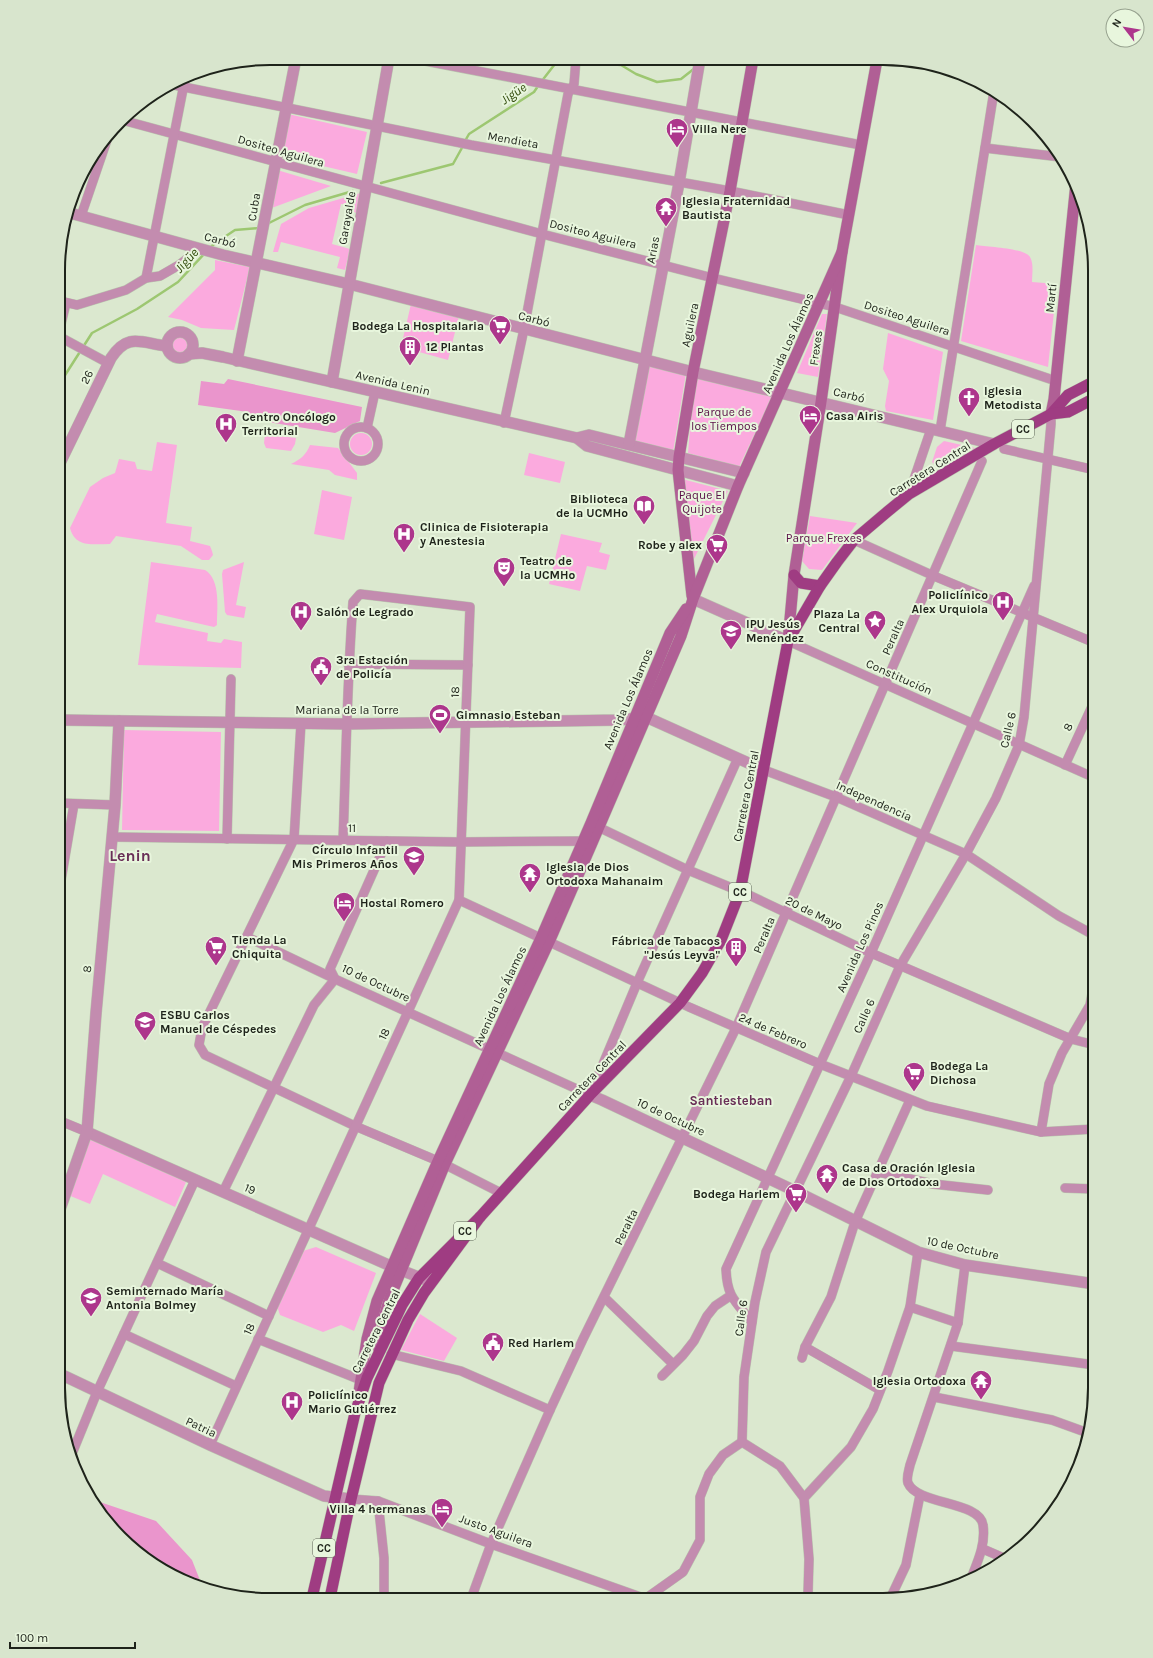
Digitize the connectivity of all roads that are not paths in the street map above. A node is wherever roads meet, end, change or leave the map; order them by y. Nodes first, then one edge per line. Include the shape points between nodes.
1 (295, 65) edge
2 (388, 65) edge
3 (446, 65) edge
4 (576, 65) edge
5 (699, 65) edge
6 (751, 65) edge
7 (876, 65) edge
8 (184, 84) edge
9 (181, 85) edge
10 (572, 89) junction
11 (993, 97) edge
12 (287, 107) junction
13 (691, 112) junction
14 (742, 121) junction
15 (129, 122) edge
16 (378, 125) junction
17 (174, 134) junction
18 (862, 145) junction
19 (985, 148) junction
20 (104, 149) edge
21 (1054, 156) edge
22 (556, 159) junction
23 (276, 161) junction
24 (679, 182) junction
25 (366, 187) junction
26 (730, 191) junction
27 (1075, 198) edge
28 (73, 214) edge
29 (849, 215) junction
30 (81, 216) junction
31 (542, 234) junction
32 (154, 237) junction
33 (200, 249) junction
34 (842, 252) junction
35 (257, 262) junction
36 (664, 264) junction
37 (146, 278) junction
38 (713, 278) junction
39 (348, 284) junction
40 (65, 302) edge
41 (820, 303) junction
42 (835, 307) junction
43 (524, 330) junction
44 (65, 340) edge
45 (193, 342) junction
46 (167, 346) junction
47 (953, 346) junction
48 (202, 353) junction
49 (189, 354) junction
50 (646, 359) junction
51 (237, 361) junction
52 (108, 363) junction
53 (693, 372) junction
54 (1056, 381) junction
55 (332, 382) junction
56 (1088, 385) edge
57 (375, 392) junction
58 (780, 392) junction
59 (821, 402) junction
60 (1088, 402) edge
61 (1051, 414) junction
62 (504, 422) junction
63 (367, 428) dead end
64 (935, 430) junction
65 (577, 438) junction
66 (629, 444) junction
67 (999, 447) junction
68 (65, 453) edge
69 (679, 457) junction
70 (1048, 459) junction
71 (982, 461) dead end
72 (1088, 468) edge
73 (678, 470) junction
74 (744, 473) junction
75 (738, 486) junction
76 (909, 494) junction
77 (854, 540) junction
78 (794, 575) junction
79 (934, 576) junction
80 (1038, 577) junction
81 (820, 586) junction
82 (693, 599) junction
83 (1023, 612) junction
84 (1034, 617) junction
85 (1088, 640) edge
86 (788, 641) junction
87 (348, 664) junction
88 (468, 665) junction
89 (231, 679) dead end
90 (885, 684) junction
91 (1088, 715) edge
92 (646, 717) junction
93 (634, 718) junction
94 (65, 720) edge
95 (119, 721) junction
96 (229, 722) junction
97 (301, 723) junction
98 (465, 723) junction
99 (348, 724) junction
100 (972, 724) junction
101 (1019, 745) junction
102 (738, 758) junction
103 (1065, 765) junction
104 (764, 770) junction
105 (1088, 775) edge
106 (836, 798) junction
107 (65, 803) edge
108 (74, 804) junction
109 (115, 805) junction
110 (595, 825) junction
111 (922, 836) junction
112 (112, 837) junction
113 (227, 839) junction
114 (294, 839) junction
115 (343, 840) junction
116 (387, 840) junction
117 (461, 842) junction
118 (588, 842) junction
119 (966, 854) junction
120 (65, 857) edge
121 (688, 870) junction
122 (740, 892) junction
123 (458, 900) junction
124 (786, 913) junction
125 (1088, 932) edge
126 (247, 936) junction
127 (545, 940) junction
128 (871, 953) junction
129 (900, 966) junction
130 (335, 979) junction
131 (637, 983) junction
132 (680, 1003) junction
133 (1088, 1008) edge
134 (407, 1012) junction
135 (736, 1028) junction
136 (1071, 1039) junction
137 (1088, 1043) edge
138 (493, 1051) junction
139 (820, 1064) junction
140 (851, 1076) junction
141 (274, 1088) junction
142 (590, 1095) junction
143 (910, 1100) junction
144 (65, 1123) edge
145 (355, 1126) junction
146 (1088, 1129) edge
147 (88, 1132) junction
148 (1041, 1132) junction
149 (684, 1137) junction
150 (442, 1162) junction
151 (878, 1172) junction
152 (767, 1178) junction
153 (195, 1180) junction
154 (1065, 1188) dead end
155 (1088, 1189) edge
156 (988, 1190) dead end
157 (795, 1191) junction
158 (223, 1192) junction
159 (501, 1193) junction
160 (65, 1196) edge
161 (480, 1217) junction
162 (855, 1222) junction
163 (308, 1230) junction
164 (918, 1252) junction
165 (156, 1263) junction
166 (965, 1265) junction
167 (397, 1269) junction
168 (419, 1278) junction
169 (431, 1282) junction
170 (1088, 1283) edge
171 (730, 1296) junction
172 (604, 1298) junction
173 (910, 1307) junction
174 (268, 1316) junction
175 (752, 1322) junction
176 (958, 1323) junction
177 (124, 1334) junction
178 (258, 1339) junction
179 (951, 1346) junction
180 (805, 1347) junction
181 (379, 1351) junction
182 (391, 1354) junction
183 (802, 1358) dead end
184 (673, 1364) junction
185 (1088, 1364) edge
186 (65, 1376) edge
187 (662, 1376) dead end
188 (361, 1380) junction
189 (379, 1383) junction
190 (236, 1386) junction
191 (880, 1390) junction
192 (97, 1392) junction
193 (934, 1397) junction
194 (550, 1410) junction
195 (355, 1413) junction
196 (1083, 1431) edge
197 (742, 1442) junction
198 (210, 1445) junction
199 (74, 1448) edge
200 (920, 1494) junction
201 (336, 1498) junction
202 (804, 1498) junction
203 (351, 1499) junction
204 (378, 1501) junction
205 (491, 1544) junction
206 (983, 1549) junction
207 (1000, 1557) edge
208 (974, 1572) edge
209 (313, 1593) edge
210 (332, 1593) edge
211 (384, 1593) edge
212 (472, 1593) edge
213 (617, 1593) edge
214 (653, 1593) edge
215 (808, 1593) edge
216 (893, 1593) edge

1 - 12 street, Cuba
2 - 16 street, Garayalde
3 - 10 street
4 - 10 street
5 - 13 street, Arias
6 - 14 main road, Aguilera
7 - 18 main road, Frexes
8 - 12 street, Mendieta
9 - 17 street
10 - 13 street
10 - 22 street via 568,94
11 - 19 street
12 - 16 street, Mendieta
12 - 23 street, Cuba
13 - 14 street
13 - 24 street, Arias
14 - 18 street
14 - 26 main road, Aguilera
15 - 17 street, Dositeo Aguilera
16 - 22 street, Mendieta
16 - 25 street, Garayalde
17 - 23 street, Dositeo Aguilera
17 - 32 street
18 - 29 main road, Frexes
19 - 21 street
19 - 47 street
20 - 30 street
22 - 24 street, Mendieta
22 - 31 street
23 - 25 street, Dositeo Aguilera
23 - 35 street, Cuba
24 - 26 street, Mendieta
24 - 36 street, Arias
25 - 31 street, Dositeo Aguilera
25 - 39 street, Garayalde
26 - 29 street, Mendieta
26 - 38 main road, Aguilera
27 - 54 main road, Martí
28 - 30 street, Carbó
29 - 34 main road, Frexes
30 - 32 street, Carbó
31 - 36 street, Dositeo Aguilera
31 - 43 street
32 - 33 street, Carbó
32 - 37 street
33 - 35 street, Carbó
33 - 37 street via 160,276
34 - 41 main road, Avenida Los Álamos
34 - 42 main road, Frexes
35 - 39 street, Carbó
35 - 51 street, Cuba
36 - 38 street, Dositeo Aguilera
36 - 50 street, Arias
37 - 40 street via 126,290 77,305
38 - 41 street, Dositeo Aguilera
38 - 53 main road, Aguilera
39 - 43 street, Carbó
39 - 55 street, Garayalde
41 - 42 street, Dositeo Aguilera
41 - 58 main road, Avenida Los Álamos
42 - 47 street, Dositeo Aguilera
42 - 59 main road, Frexes
43 - 50 street, Carbó
43 - 62 street
44 - 52 street
45 - 46 street via 189,335 181,331 169,337
45 - 48 street
45 - 49 street
46 - 49 street, Avenida Lenin via 174,357 182,358
46 - 52 street, 26 via 129,341 116,350
47 - 54 street, Dositeo Aguilera
47 - 64 street
48 - 49 street, Avenida Lenin
48 - 51 street, Avenida Lenin
50 - 53 street, Carbó
50 - 66 street, Arias
51 - 55 street, Avenida Lenin
52 - 68 street, 26
53 - 58 street, Carbó
53 - 69 main road, Aguilera
54 - 61 main road, Martí
55 - 57 street, Avenida Lenin
56 - 61 main road, Carretera Central / CC via 1068,395
57 - 62 street, Avenida Lenin
57 - 63 street
58 - 59 street, Carbó
58 - 74 main road, Avenida Los Álamos
59 - 64 street, Carbó
59 - 78 main road, Frexes
60 - 61 main road, Carretera Central / CC via 1068,412
61 - 67 main road, Carretera Central / CC
61 - 70 street, Calle 6
62 - 65 street, Avenida Lenin
64 - 67 street, Carbó
64 - 76 street
65 - 66 street, Avenida Lenin via 589,435
65 - 73 street, Avenida Lenin via 587,446
66 - 69 street, Avenida Lenin
67 - 70 street, Carbó
67 - 76 main road, Carretera Central / CC
69 - 73 main road, Aguilera
69 - 74 street, Avenida Lenin
70 - 72 street, Carbó
70 - 80 street, Calle 6
71 - 79 street, Peralta
73 - 75 street, Avenida Lenin
73 - 82 main road, Aguilera
74 - 75 main road, Avenida Los Álamos
75 - 82 main road, Avenida Los Álamos
76 - 77 main road, Carretera Central / CC
77 - 79 street
77 - 81 main road, Carretera Central / CC
78 - 81 main road via 801,583
78 - 86 main road, Frexes
79 - 83 street
79 - 90 street, Peralta
80 - 83 street, Avenida Los Pinos
80 - 84 street, Calle 6
81 - 86 main road, Carretera Central / CC
82 - 86 street, Constitución
82 - 92 main road, Avenida Los Álamos via 681,636
82 - 93 main road, Avenida Los Álamos via 670,634
83 - 84 street
83 - 100 street, Avenida Los Pinos
84 - 85 street
84 - 101 street, Calle 6
86 - 90 street, Constitución
86 - 104 main road, Carretera Central / CC
87 - 88 street
87 - 88 street, 18 via 354,602 360,594 470,607
87 - 99 street
88 - 98 street, 18
89 - 96 street
90 - 100 street, Constitución
90 - 106 street, Peralta
91 - 103 street, 8
92 - 93 street, Independencia
92 - 102 street, Independencia
92 - 110 main road, Avenida Los Álamos
93 - 98 street, Mariana de la Torre
93 - 110 main road, Avenida Los Álamos
94 - 95 street, Mariana de la Torre
95 - 96 street, Mariana de la Torre
95 - 109 street, 8
96 - 97 street, Mariana de la Torre
96 - 113 street
97 - 99 street, Mariana de la Torre
97 - 114 street
98 - 99 street, Mariana de la Torre
98 - 117 street, 18
99 - 115 street
100 - 101 street, Constitución
100 - 111 street, Avenida Los Pinos
101 - 103 street, Constitución
101 - 119 street, Calle 6 via 996,798
102 - 104 street, Independencia
102 - 121 street
103 - 105 street, Constitución
104 - 106 street, Independencia
104 - 122 main road, Carretera Central / CC
106 - 111 street, Independencia
106 - 124 street, Peralta
107 - 108 street
108 - 109 street
108 - 120 street
109 - 112 street, 8
110 - 118 main road, Avenida Los Álamos
110 - 121 street, 20 de Mayo
111 - 119 street, Independencia
111 - 128 street, Avenida Los Pinos
112 - 113 street, 11
112 - 147 street, 8
113 - 114 street, 11
114 - 115 street, 11
114 - 126 street
115 - 116 street, 11
116 - 117 street, 11
116 - 130 street via 330,969
117 - 118 street, 11
117 - 123 street, 18
118 - 127 main road, Avenida Los Álamos
119 - 125 street, Independencia via 1059,916
119 - 129 street, Calle 6
121 - 122 street, 20 de Mayo
121 - 131 street
122 - 124 street, 20 de Mayo
122 - 132 main road, Carretera Central / CC via 721,940 702,974
123 - 127 street, 24 de Febrero
123 - 134 street, 18
124 - 128 street, 20 de Mayo
124 - 135 street, Peralta
126 - 130 street, 10 de Octubre
126 - 141 street via 202,1028 199,1045 204,1055
127 - 131 street, 24 de Febrero
127 - 138 main road, Avenida Los Álamos
128 - 129 street, 20 de Mayo
128 - 139 street, Avenida Los Pinos
129 - 136 street, 20 de Mayo
129 - 140 street, Calle 6
130 - 134 street, 10 de Octubre
130 - 141 street via 314,1005
131 - 132 street, 24 de Febrero
131 - 142 street
132 - 135 street, 24 de Febrero
132 - 142 main road, Carretera Central / CC
133 - 136 street
134 - 138 street, 10 de Octubre
134 - 145 street, 18
135 - 139 street, 24 de Febrero
135 - 149 street, Peralta
136 - 137 street, 20 de Mayo
136 - 148 street via 1049,1084
138 - 142 street, 10 de Octubre
138 - 150 main road, Avenida Los Álamos
139 - 140 street, 24 de Febrero
139 - 152 street, Avenida Los Pinos
140 - 143 street, 24 de Febrero
140 - 157 street, Calle 6
141 - 145 street
141 - 158 street
142 - 149 street, 10 de Octubre
142 - 159 main road, Carretera Central / CC
143 - 148 street, 24 de Febrero via 934,1108
143 - 151 street
144 - 147 street, 19
145 - 150 street
145 - 163 street, 18
146 - 148 street, 24 de Febrero
147 - 153 street, 19
147 - 160 street, 8
149 - 152 street, 10 de Octubre
149 - 172 street, Peralta
150 - 159 street
150 - 167 main road, Avenida Los Álamos
151 - 156 street via 933,1184
151 - 162 street
152 - 157 street, 10 de Octubre
152 - 171 street, Avenida Los Pinos via 726,1269
153 - 158 street, 19
153 - 165 street
154 - 155 street
157 - 162 street, 10 de Octubre
157 - 175 street, Calle 6 via 766,1252
158 - 163 street, 19
159 - 161 main road, Carretera Central / CC
161 - 168 main road, Carretera Central / CC
161 - 169 main road, Carretera Central / CC
162 - 164 street, 10 de Octubre
162 - 180 street via 831,1297
163 - 167 street, 19
163 - 174 street, 18
164 - 166 street, 10 de Octubre
164 - 173 street
165 - 174 street
165 - 177 street
166 - 170 street, 10 de Octubre
166 - 176 street
167 - 168 street, 19
167 - 181 main road, Avenida Los Álamos via 384,1317
167 - 188 main road, Avenida Los Álamos via 377,1301 367,1339
168 - 169 street, 19
168 - 181 main road, Carretera Central / CC
169 - 182 main road, Carretera Central / CC
171 - 175 street
171 - 184 street via 715,1306 694,1340
172 - 184 street
172 - 194 street, Peralta
173 - 176 street
173 - 191 street
174 - 178 street, 18
175 - 197 street, Calle 6 via 744,1377
176 - 179 street
177 - 190 street
177 - 192 street
178 - 188 street
178 - 190 street, 18
179 - 185 street
179 - 193 street
180 - 183 street
180 - 191 street
181 - 189 main road
181 - 195 main road, Carretera Central / CC
182 - 189 main road, Carretera Central / CC
182 - 194 street via 461,1371
184 - 187 street
186 - 192 street, Patria
188 - 195 main road, Avenida Los Álamos
189 - 203 main road, Carretera Central / CC
190 - 198 street, 18
191 - 202 street via 873,1409 851,1447
192 - 198 street, Patria
192 - 199 street
193 - 196 street via 1052,1420
193 - 200 street via 910,1465 907,1481
194 - 205 street, Peralta
195 - 201 main road, Carretera Central / CC
197 - 202 street via 780,1466
197 - 214 street via 723,1455 709,1474 700,1497 700,1540 683,1572
198 - 201 street, Patria via 324,1496
200 - 206 street via 976,1513 984,1523
200 - 216 street via 906,1565
201 - 203 street, Justo Aguilera
201 - 209 main road, Carretera Central / CC
202 - 215 street via 809,1559
203 - 204 street, Justo Aguilera
203 - 210 main road, Carretera Central / CC
204 - 205 street, Justo Aguilera
204 - 211 street via 384,1558
205 - 212 street, Peralta
205 - 213 street, Justo Aguilera
206 - 207 street
206 - 208 street

